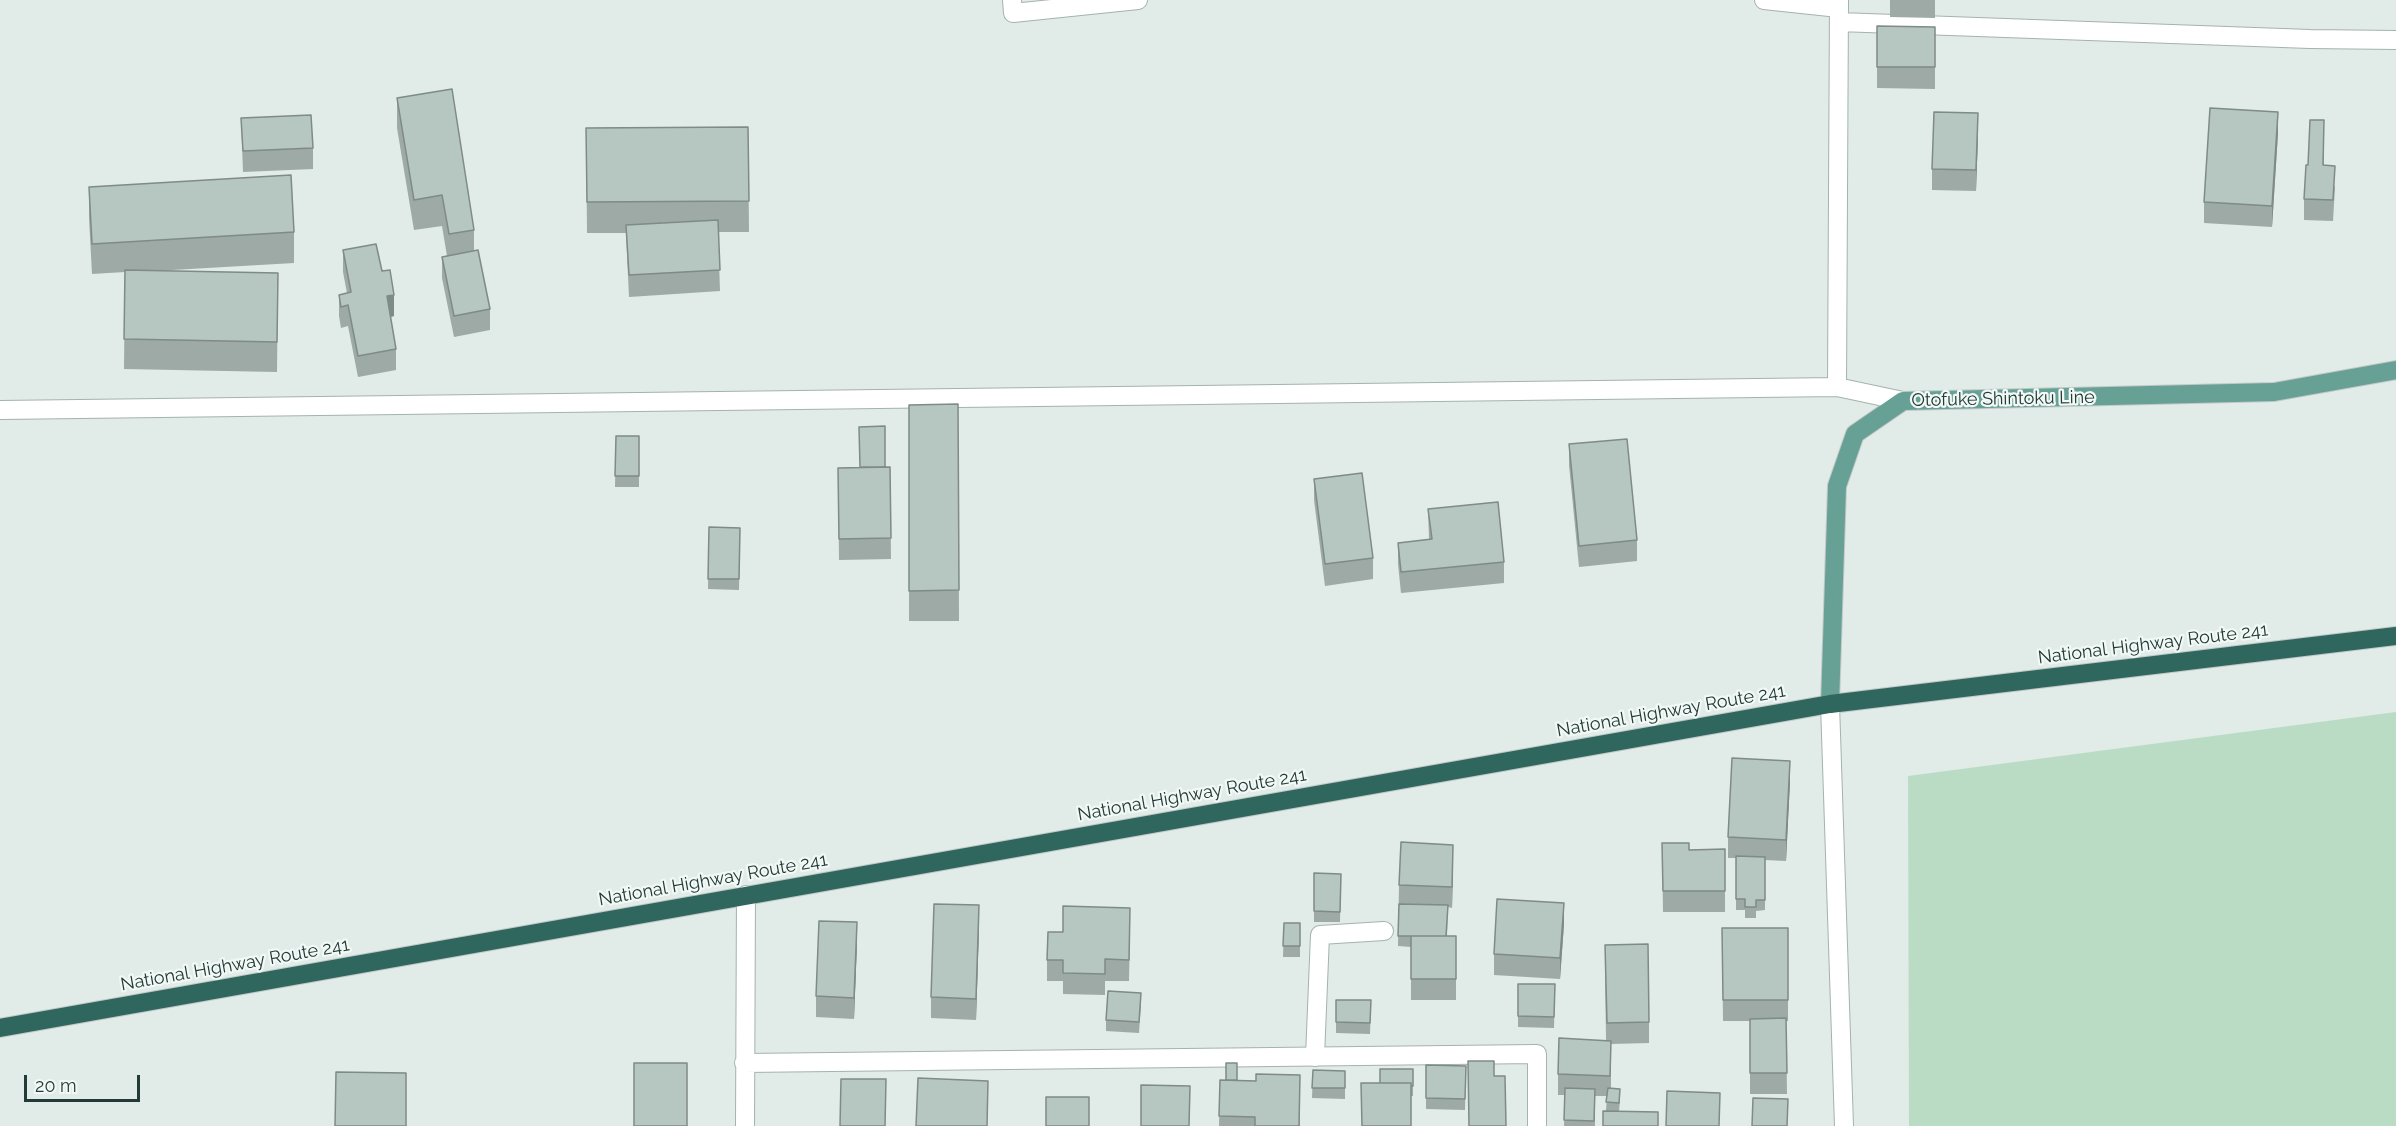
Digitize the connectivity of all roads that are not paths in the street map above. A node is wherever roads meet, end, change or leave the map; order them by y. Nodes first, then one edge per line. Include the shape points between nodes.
1 (1012, 0) edge
2 (1138, 0) edge
3 (1764, 0) edge
4 (1839, 10) edge
5 (2396, 40) edge
6 (2396, 370) edge
7 (1837, 387) junction
8 (1903, 401) junction
9 (0, 410) edge
10 (2396, 636) edge
11 (1830, 704) junction
12 (746, 895) junction
13 (1384, 932) dead end
14 (0, 1028) edge
15 (1315, 1057) junction
16 (744, 1063) junction
17 (745, 1126) edge
18 (1537, 1126) edge
19 (1844, 1126) edge

1 - 2 street via 1013,13
3 - 4 street
4 - 5 street via 2310,39
4 - 7 street
6 - 8 main road, Otofuke Shintoku Line via 2274,392
7 - 8 street
7 - 9 street
8 - 11 main road, Otofuke Shintoku Line via 1855,434 1837,486
10 - 11 highway, National Highway Route 241
11 - 12 highway, National Highway Route 241
11 - 19 street
12 - 14 highway, National Highway Route 241
12 - 16 street
13 - 15 street via 1320,935
15 - 16 street
15 - 18 street via 1537,1054
16 - 17 street

